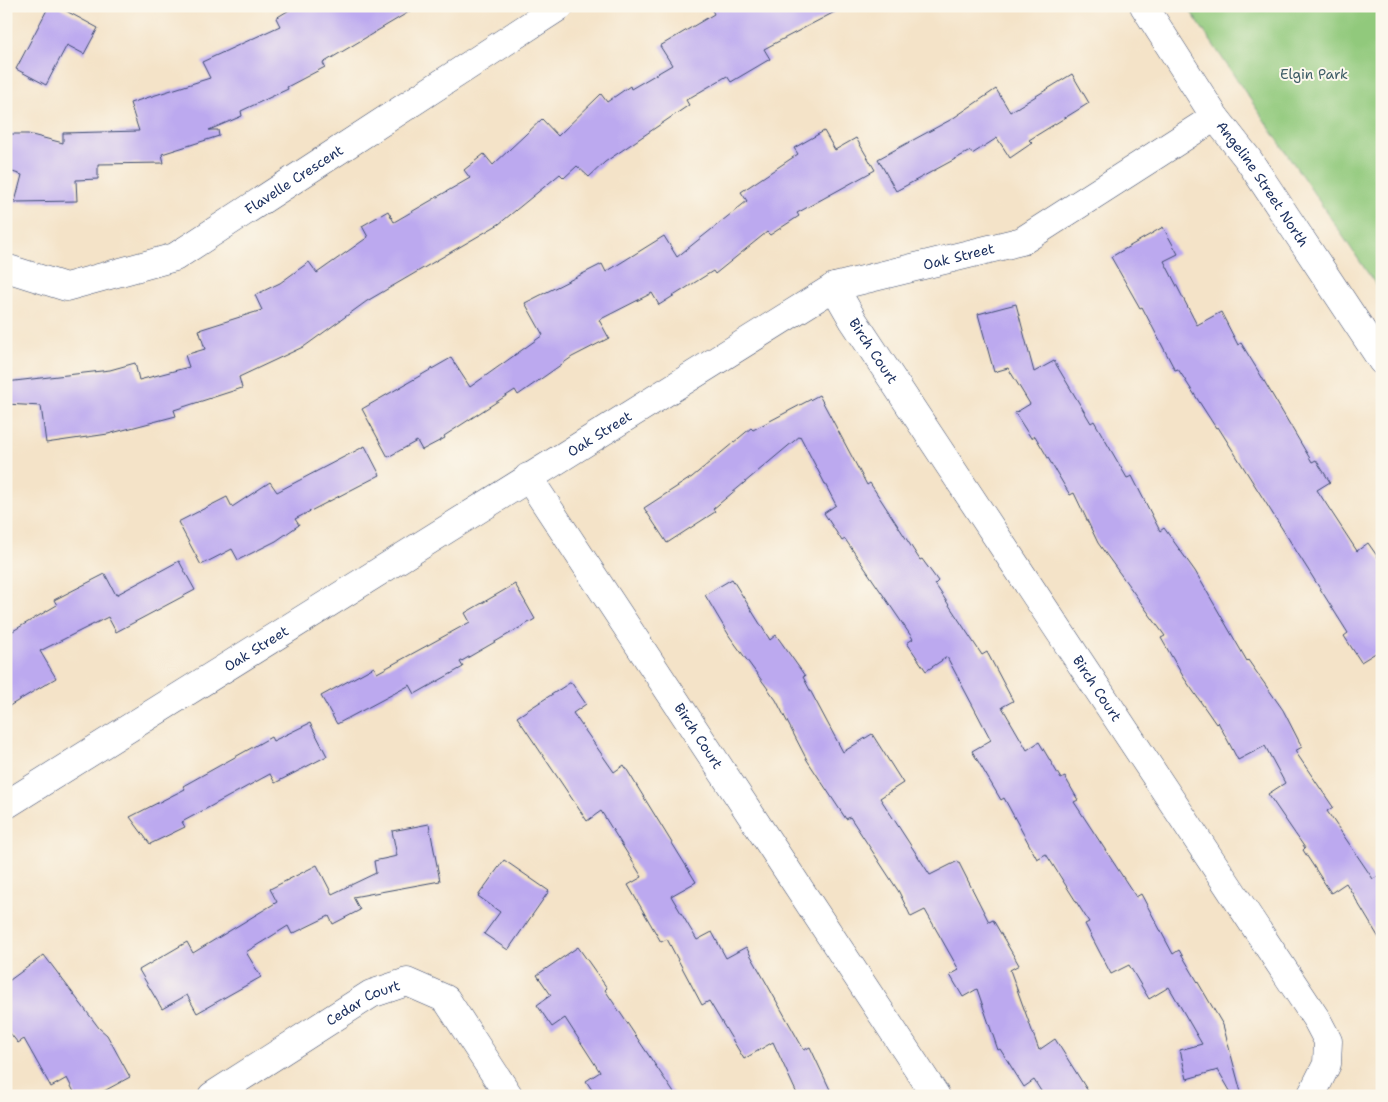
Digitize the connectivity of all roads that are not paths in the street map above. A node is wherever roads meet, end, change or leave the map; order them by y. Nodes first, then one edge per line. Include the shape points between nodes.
1 (560, 6) edge
2 (1144, 6) edge
3 (1215, 117) junction
4 (6, 268) edge
5 (834, 287) junction
6 (1382, 361) edge
7 (528, 477) junction
8 (6, 805) edge
9 (212, 1096) edge
10 (509, 1096) edge
11 (936, 1096) edge
12 (1311, 1096) edge

1 - 4 street, Flavelle Crescent via 175,258 66,287
2 - 3 street, Angeline Street North
3 - 5 street, Oak Street via 1022,241
3 - 6 street, Angeline Street North via 1248,159
5 - 7 street, Oak Street
5 - 12 street, Birch Court via 852,320 1317,1020 1328,1041 1327,1064
7 - 8 street, Oak Street
7 - 11 street, Birch Court
9 - 10 street, Cedar Court via 371,994 407,982 446,999

